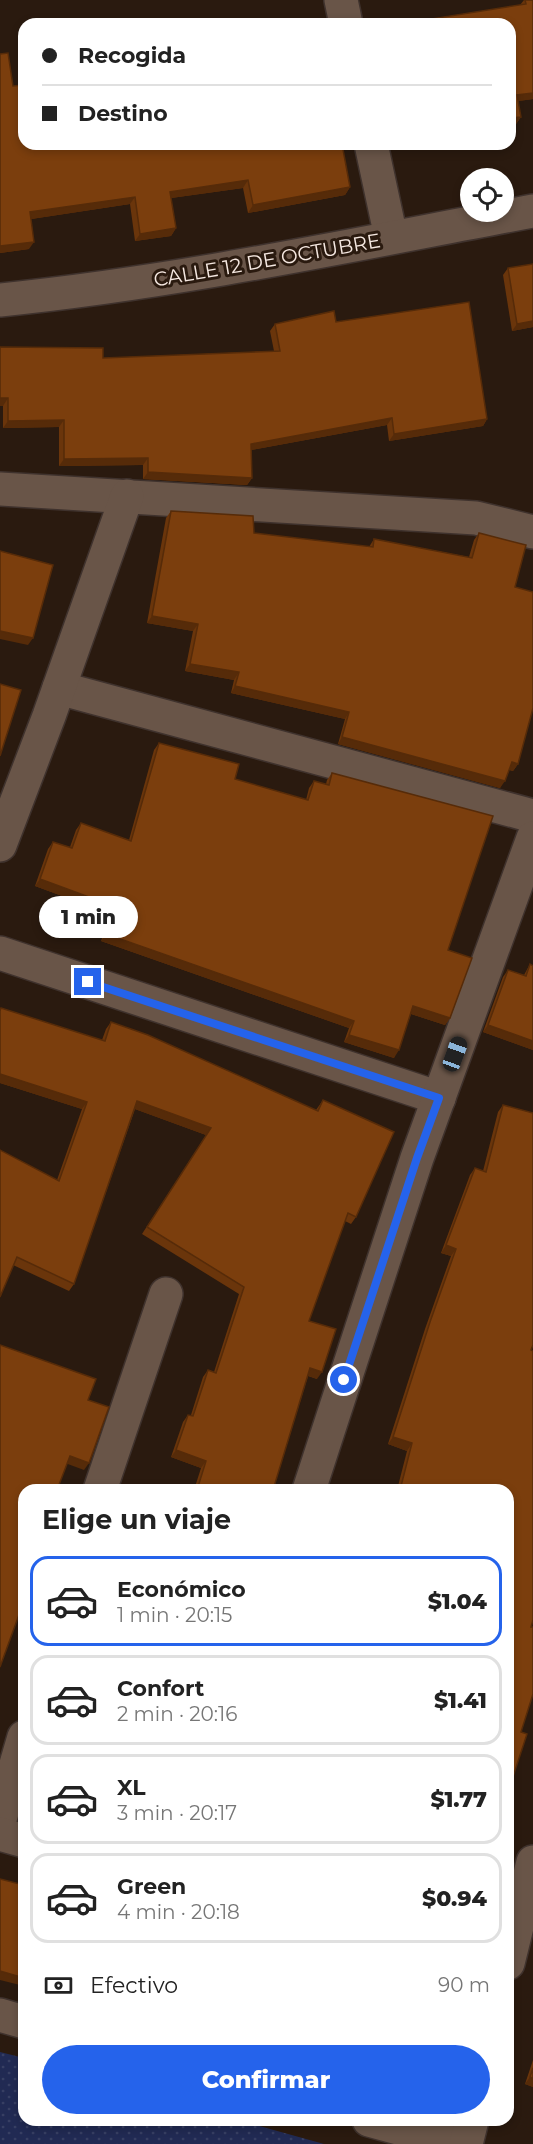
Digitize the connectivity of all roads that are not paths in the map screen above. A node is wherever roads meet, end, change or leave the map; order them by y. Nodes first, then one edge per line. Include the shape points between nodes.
1 (340, 0) edge
2 (344, 18) edge
3 (372, 150) edge
4 (533, 211) edge
5 (391, 237) junction
6 (0, 300) edge
7 (0, 489) edge
8 (127, 496) junction
9 (533, 532) edge
10 (59, 688) junction
11 (533, 816) edge
12 (533, 838) edge
13 (0, 845) edge
14 (0, 953) edge
15 (439, 1098) junction
16 (166, 1294) dead end
17 (102, 1484) edge
18 (311, 1484) edge
19 (18, 1758) edge
20 (0, 1819) edge
21 (0, 1834) edge
22 (18, 1839) edge
23 (533, 1862) edge
24 (514, 1939) edge
25 (0, 2015) edge
26 (18, 2020) edge
27 (391, 2126) edge
28 (470, 2126) edge
29 (456, 2144) edge
30 (466, 2144) edge

1 - 2 street
3 - 5 street
4 - 5 street, CALLE 12 DE OCTUBRE
5 - 6 street, CALLE 12 DE OCTUBRE via 88,291
7 - 8 street
8 - 9 street via 476,518
8 - 10 street
10 - 11 street
10 - 13 street
12 - 15 street
14 - 15 street
15 - 18 street
16 - 17 street
19 - 20 street
21 - 22 street
23 - 24 street
25 - 26 street
27 - 29 street
28 - 30 street

